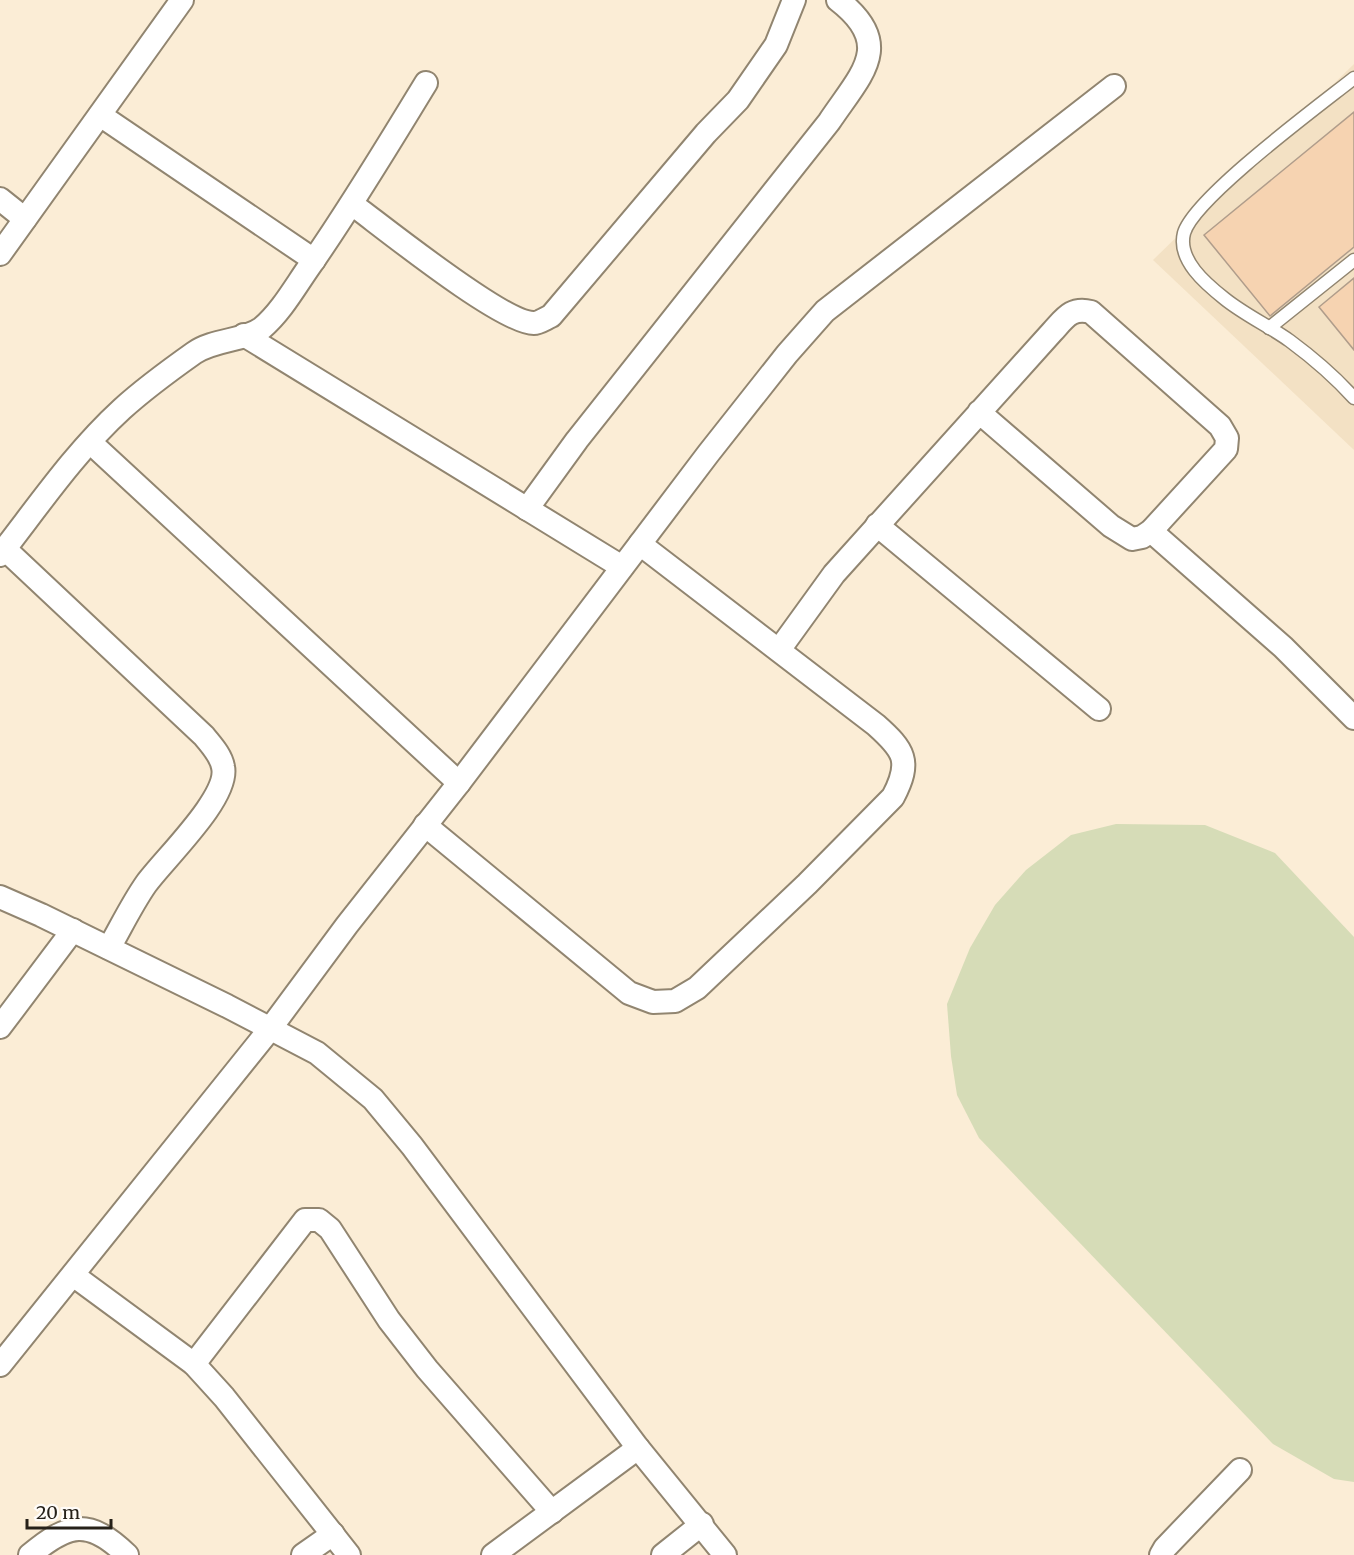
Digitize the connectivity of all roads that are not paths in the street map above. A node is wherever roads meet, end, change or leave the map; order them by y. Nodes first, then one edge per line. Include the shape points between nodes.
1 (182, 0) edge
2 (794, 0) edge
3 (838, 0) edge
4 (1354, 78) edge
5 (426, 83) dead end
6 (1114, 86) dead end
7 (100, 115) junction
8 (0, 199) edge
9 (352, 204) junction
10 (26, 219) junction
11 (0, 254) edge
12 (314, 260) junction
13 (1354, 260) edge
14 (1269, 328) junction
15 (244, 335) junction
16 (1354, 398) edge
17 (979, 412) junction
18 (90, 442) junction
19 (527, 509) junction
20 (877, 525) junction
21 (1151, 531) junction
22 (640, 544) junction
23 (2, 552) edge
24 (622, 567) junction
25 (779, 650) junction
26 (1099, 709) dead end
27 (1354, 718) edge
28 (459, 783) junction
29 (425, 825) junction
30 (0, 897) edge
31 (73, 930) junction
32 (109, 948) junction
33 (0, 1027) edge
34 (270, 1029) junction
35 (73, 1275) junction
36 (194, 1364) junction
37 (0, 1365) edge
38 (638, 1448) junction
39 (1240, 1470) dead end
40 (552, 1512) junction
41 (702, 1524) junction
42 (333, 1534) junction
43 (30, 1555) edge
44 (127, 1555) edge
45 (303, 1555) edge
46 (349, 1555) edge
47 (493, 1555) edge
48 (663, 1555) edge
49 (725, 1555) edge
50 (1161, 1555) edge

1 - 7 street
2 - 9 street via 776,45 746,90 551,316 535,323 518,319 480,298
3 - 19 street via 853,12 866,30 870,44 868,60 856,81 829,122 577,440
4 - 14 lane via 1224,184 1198,210 1184,233 1184,249 1199,276
5 - 9 street
6 - 22 street via 825,311 758,390
7 - 10 street
7 - 12 street
8 - 10 street
9 - 12 street
10 - 11 street
12 - 15 street via 284,304 261,328
13 - 14 lane
14 - 16 lane via 1312,358
15 - 18 street via 197,351 123,408
15 - 19 street
17 - 20 street
17 - 21 street via 1124,535 1132,539
17 - 21 street via 1070,314 1080,309 1091,312 1220,426 1227,438 1220,457
18 - 23 street
18 - 28 street
19 - 24 street
20 - 25 street via 834,574
20 - 26 street
21 - 27 street via 1283,646
22 - 24 street
22 - 25 street
23 - 32 street via 204,736 224,768 213,803 146,885
24 - 28 street
25 - 29 street via 895,742 904,762 902,780 893,797 807,885 697,988 675,1001 653,1002 629,993
28 - 29 street
29 - 34 street
30 - 31 street
31 - 32 street
31 - 33 street
32 - 34 street
34 - 35 street
34 - 38 street via 317,1053 373,1099
35 - 36 street
35 - 37 street
36 - 40 street via 305,1220 319,1220 330,1228 389,1320 427,1370
36 - 42 street
38 - 40 street
38 - 41 street
39 - 50 street
40 - 47 street
41 - 48 street
41 - 49 street
42 - 45 street
42 - 46 street
43 - 44 street via 66,1530 85,1529 98,1533

